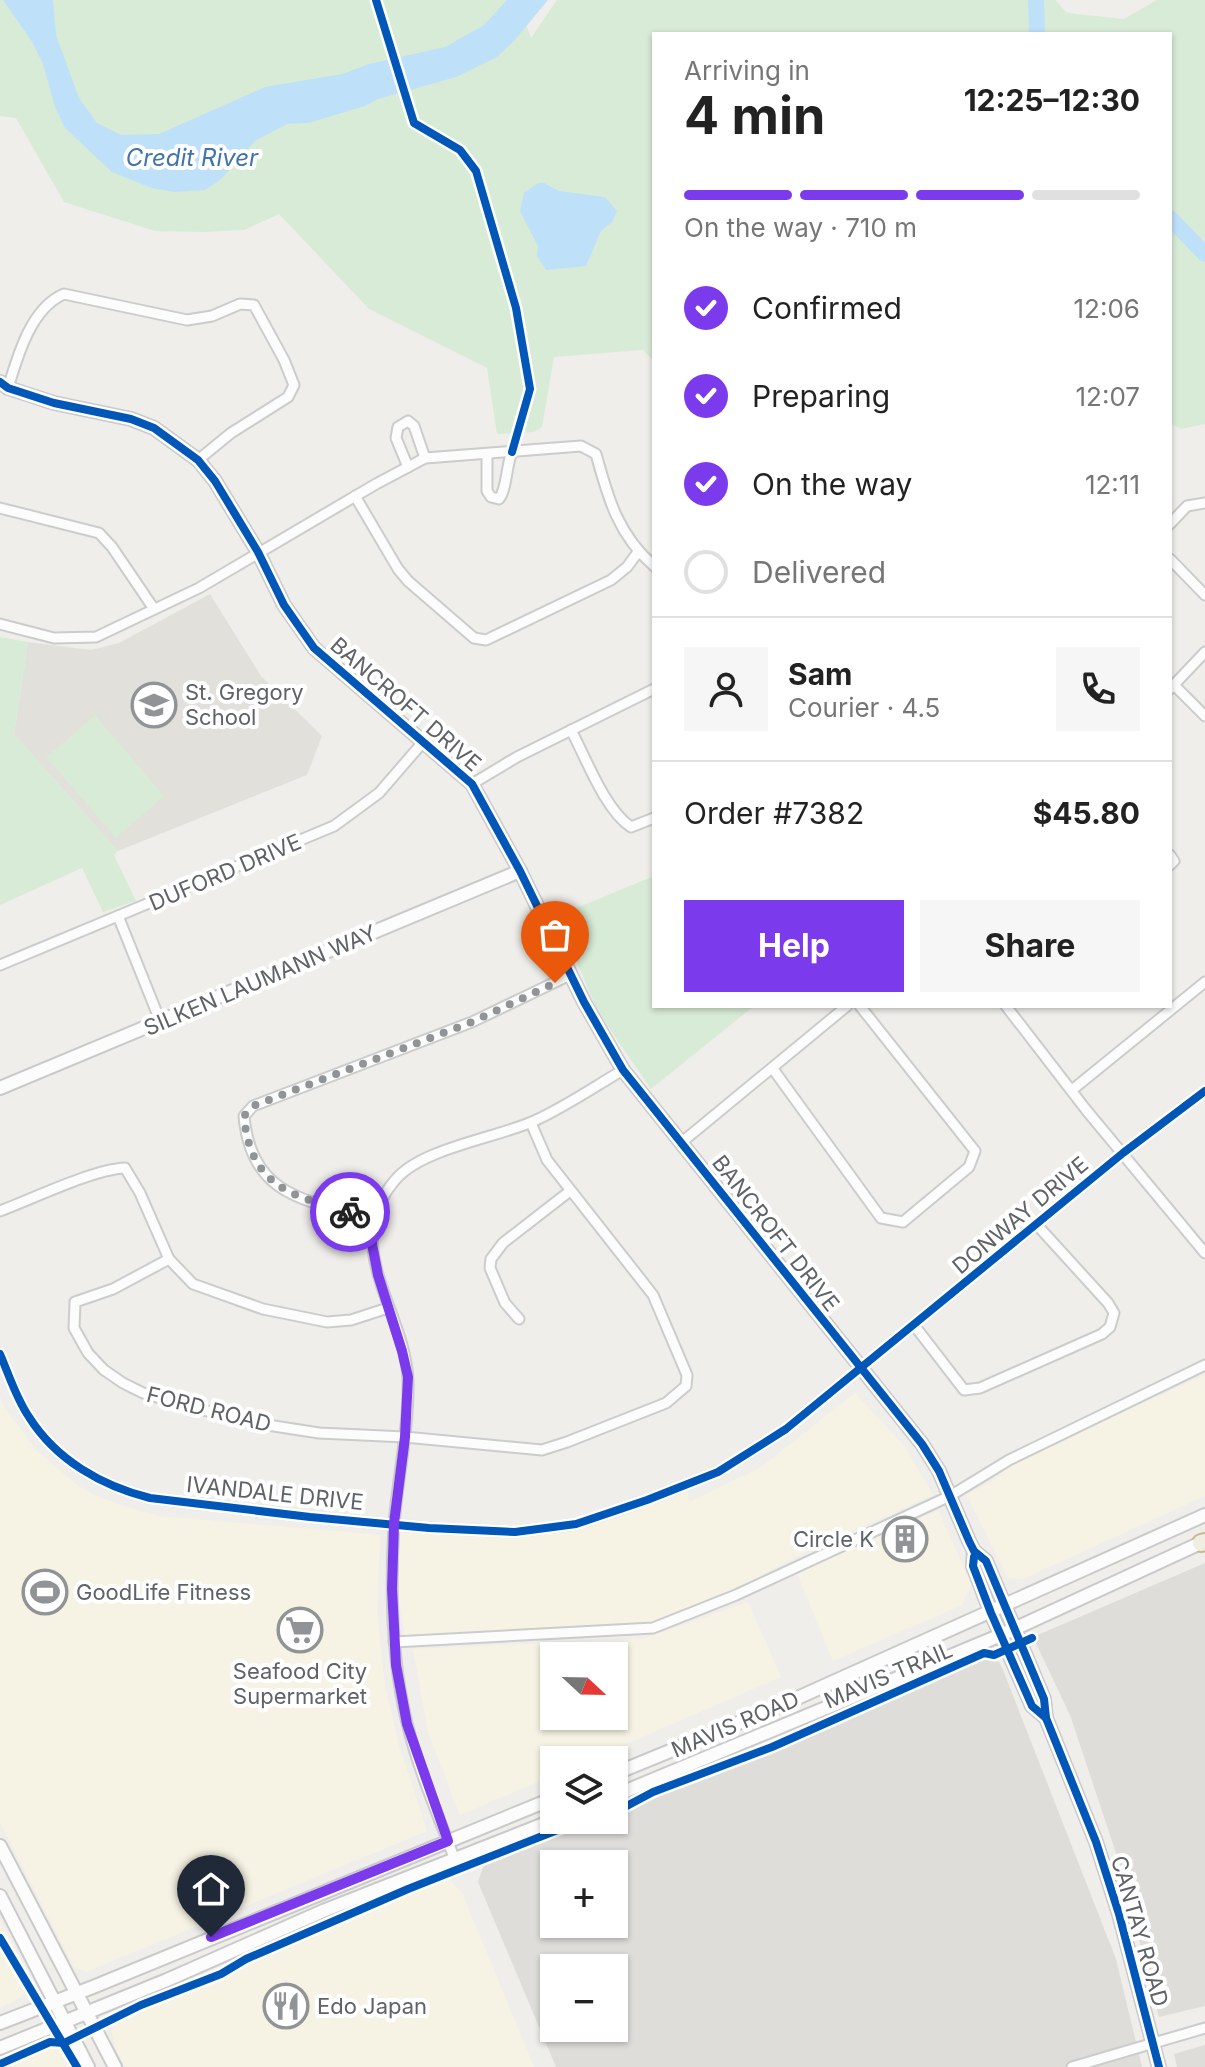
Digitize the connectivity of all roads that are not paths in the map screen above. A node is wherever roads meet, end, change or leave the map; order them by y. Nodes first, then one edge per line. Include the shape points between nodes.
1 (4, 385) edge
2 (512, 452) junction
3 (487, 454) junction
4 (425, 458) junction
5 (198, 460) junction
6 (408, 467) junction
7 (355, 496) junction
8 (1205, 503) edge
9 (0, 508) edge
10 (1172, 522) edge
11 (258, 552) junction
12 (638, 552) junction
13 (1172, 561) edge
14 (652, 564) edge
15 (1205, 595) edge
16 (154, 609) junction
17 (0, 624) edge
18 (1205, 652) edge
19 (1172, 687) edge
20 (652, 690) edge
21 (1205, 716) edge
22 (571, 730) junction
23 (424, 741) junction
24 (472, 784) junction
25 (652, 819) edge
26 (520, 871) junction
27 (118, 916) junction
28 (0, 965) edge
29 (570, 975) junction
30 (1205, 982) edge
31 (845, 1008) edge
32 (862, 1008) edge
33 (1008, 1008) edge
34 (161, 1023) junction
35 (773, 1069) junction
36 (623, 1070) junction
37 (0, 1088) edge
38 (1072, 1090) junction
39 (1205, 1091) edge
40 (531, 1123) junction
41 (682, 1142) junction
42 (1123, 1153) junction
43 (570, 1191) junction
44 (0, 1211) edge
45 (373, 1218) junction
46 (1037, 1225) junction
47 (1205, 1253) edge
48 (169, 1259) junction
49 (388, 1308) junction
50 (519, 1319) dead end
51 (914, 1325) junction
52 (0, 1354) edge
53 (1205, 1365) edge
54 (860, 1369) junction
55 (405, 1437) junction
56 (950, 1496) junction
57 (1205, 1515) edge
58 (394, 1523) junction
59 (1204, 1542) edge
60 (974, 1551) junction
61 (1005, 1607) junction
62 (991, 1613) junction
63 (1015, 1629) junction
64 (1001, 1635) junction
65 (394, 1642) junction
66 (1046, 1718) junction
67 (628, 1768) edge
68 (628, 1790) edge
69 (540, 1804) edge
70 (540, 1826) edge
71 (448, 1841) junction
72 (0, 1846) edge
73 (455, 1860) junction
74 (0, 1896) edge
75 (77, 1993) junction
76 (53, 2001) junction
77 (87, 2013) junction
78 (64, 2021) junction
79 (0, 2023) edge
80 (1205, 2028) edge
81 (1153, 2043) junction
82 (0, 2048) edge
83 (88, 2067) edge
84 (115, 2067) edge
85 (1072, 2067) edge
86 (1159, 2067) edge

1 - 5 main road, BANCROFT DRIVE via 54,403 131,419 154,428
1 - 5 street via 40,314 64,294 187,320 240,304 254,305 294,385 288,397
2 - 3 street
2 - 3 street via 499,499 487,491
2 - 12 street via 581,446 596,454 609,505
3 - 4 street
4 - 6 street
4 - 6 street via 408,421 398,427 396,438
5 - 11 main road, BANCROFT DRIVE
6 - 7 street
7 - 11 street
7 - 12 street via 408,581 474,638 486,640 598,587 627,567
8 - 10 street via 1187,506
9 - 16 street via 99,533
11 - 16 street
11 - 23 main road, BANCROFT DRIVE via 284,605 314,648
12 - 14 street
13 - 15 street
16 - 17 street via 96,637 54,638
18 - 19 street
19 - 21 street
20 - 22 street
22 - 24 street
22 - 25 street via 623,822 631,827
23 - 24 main road, BANCROFT DRIVE
23 - 27 street, DUFORD DRIVE via 379,793 334,826
24 - 26 main road, BANCROFT DRIVE
26 - 29 main road, BANCROFT DRIVE
26 - 34 main road, SILKEN LAUMANN WAY
27 - 28 street, DUFORD DRIVE
27 - 34 street
29 - 36 main road, BANCROFT DRIVE
29 - 45 street via 472,1022 253,1106 244,1116 258,1168 274,1184 294,1196
30 - 38 street
31 - 35 street
32 - 35 street via 975,1151 969,1167 903,1222 881,1218
33 - 38 street
34 - 37 main road, SILKEN LAUMANN WAY
35 - 41 street
36 - 40 street
36 - 41 main road, BANCROFT DRIVE
38 - 42 street
39 - 42 street, DONWAY DRIVE
40 - 43 street via 547,1160
40 - 45 street via 425,1158 397,1178
41 - 54 main road, BANCROFT DRIVE
42 - 46 street, DONWAY DRIVE
42 - 47 street
43 - 50 street via 503,1243 491,1259 505,1303
43 - 55 street via 653,1295 687,1375 686,1386 666,1403 542,1450
44 - 48 street via 125,1168
45 - 49 street via 372,1244
46 - 51 street, DONWAY DRIVE
46 - 51 street via 1114,1313 1102,1334 980,1388 964,1390
48 - 49 street via 193,1284 298,1318 351,1320
48 - 55 street, FORD ROAD via 75,1302 74,1328 104,1370 143,1393 261,1424
49 - 55 street via 408,1377
51 - 54 street, DONWAY DRIVE
52 - 58 street, IVANDALE DRIVE via 37,1428 73,1463 114,1487 150,1498
53 - 56 street via 1009,1460
54 - 56 main road, BANCROFT DRIVE via 922,1444
54 - 58 street, IVANDALE DRIVE via 737,1462 598,1518 515,1532
55 - 58 street
56 - 60 main road, BANCROFT DRIVE
56 - 65 street via 653,1628
57 - 61 main road, MAVIS ROAD
58 - 65 street
59 - 63 main road, MAVIS ROAD
60 - 61 main road, BANCROFT DRIVE via 986,1561
60 - 62 main road, BANCROFT DRIVE via 973,1566
61 - 62 main road, MAVIS ROAD
61 - 63 main road, BANCROFT DRIVE
62 - 64 main road, BANCROFT DRIVE
62 - 67 main road, MAVIS ROAD
63 - 64 main road, MAVIS ROAD
63 - 66 main road, CANTAY ROAD via 1044,1699
64 - 66 main road, CANTAY ROAD via 1032,1706
64 - 68 main road, MAVIS ROAD
65 - 71 street via 407,1724
66 - 81 main road, CANTAY ROAD via 1096,1842
69 - 71 main road
70 - 73 main road
71 - 73 street
71 - 75 main road
72 - 75 main road
73 - 77 main road
74 - 76 main road
75 - 76 main road
75 - 77 main road
76 - 78 main road
76 - 79 main road
77 - 78 main road
77 - 84 main road
78 - 82 main road
78 - 83 main road
80 - 81 street
81 - 85 street
81 - 86 main road, CANTAY ROAD

